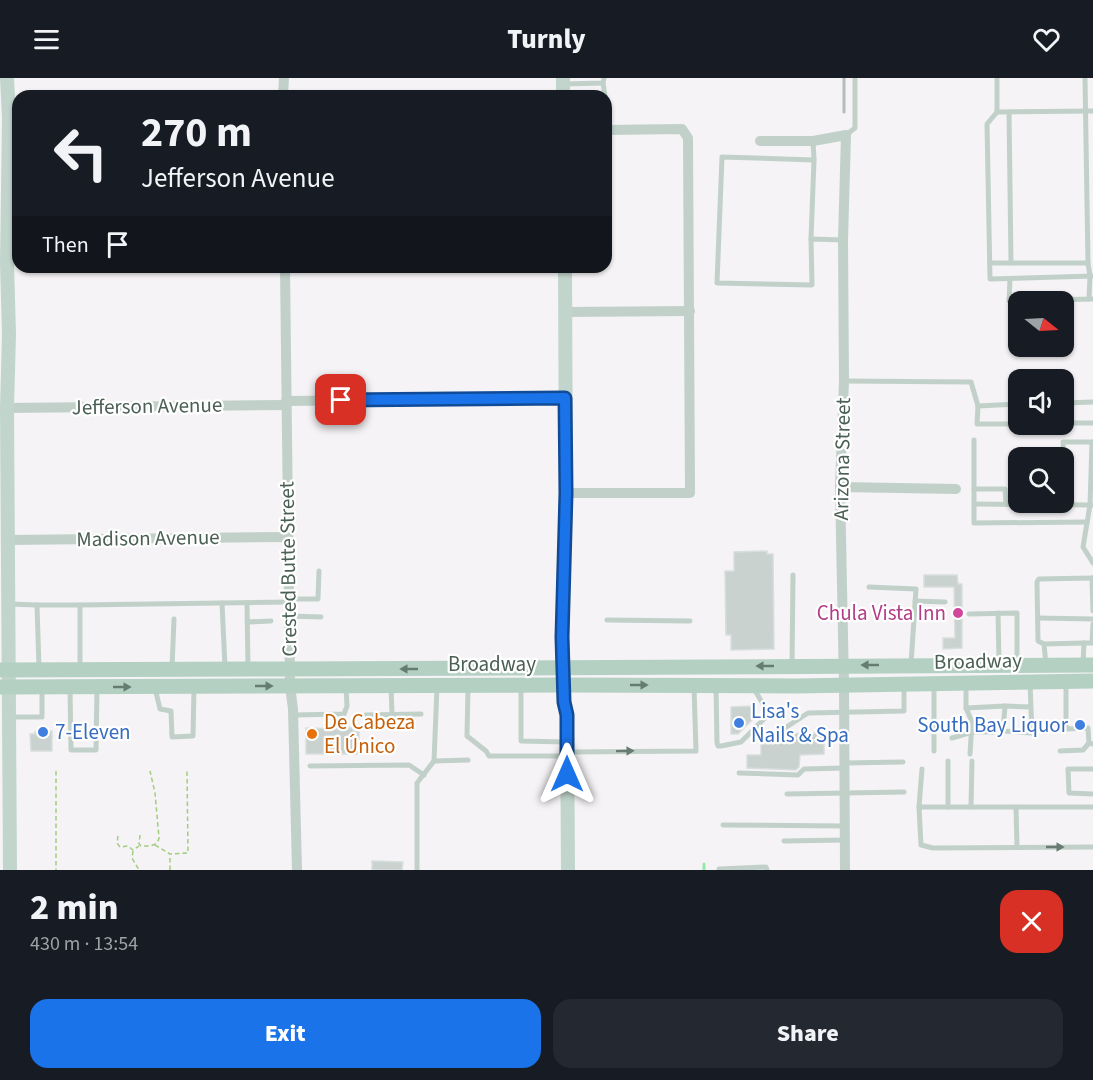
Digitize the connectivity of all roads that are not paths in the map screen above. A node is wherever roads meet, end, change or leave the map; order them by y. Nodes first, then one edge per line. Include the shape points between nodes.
1 (855, 78) edge
2 (997, 78) edge
3 (1085, 78) edge
4 (604, 80) edge
5 (5, 86) edge
6 (563, 86) edge
7 (12, 111) edge
8 (1086, 111) junction
9 (1093, 111) edge
10 (997, 112) junction
11 (1009, 112) junction
12 (612, 130) edge
13 (846, 135) junction
14 (760, 141) joint
15 (813, 141) junction
16 (759, 158) junction
17 (814, 160) junction
18 (811, 239) junction
19 (843, 240) junction
20 (990, 263) junction
21 (1011, 263) junction
22 (1088, 263) junction
23 (12, 273) edge
24 (285, 273) edge
25 (565, 273) edge
26 (1091, 276) edge
27 (1010, 279) junction
28 (1091, 299) edge
29 (690, 311) junction
30 (565, 312) junction
31 (844, 381) junction
32 (565, 398) junction
33 (1093, 402) edge
34 (286, 403) junction
35 (1074, 403) edge
36 (1008, 404) edge
37 (978, 406) junction
38 (7, 408) junction
39 (1008, 423) edge
40 (1074, 423) edge
41 (1093, 423) edge
42 (974, 440) dead end
43 (1093, 442) edge
44 (1063, 447) edge
45 (840, 487) junction
46 (956, 489) dead end
47 (974, 489) junction
48 (566, 493) junction
49 (974, 504) junction
50 (1006, 504) joint
51 (1074, 505) edge
52 (1091, 505) edge
53 (1087, 522) junction
54 (288, 537) junction
55 (4, 540) edge
56 (1093, 563) edge
57 (319, 571) dead end
58 (793, 575) dead end
59 (1092, 578) edge
60 (869, 587) dead end
61 (289, 600) junction
62 (915, 601) junction
63 (945, 602) dead end
64 (222, 603) junction
65 (247, 603) junction
66 (8, 604) junction
67 (37, 605) junction
68 (80, 605) junction
69 (1093, 611) edge
70 (969, 614) dead end
71 (998, 614) junction
72 (289, 616) junction
73 (321, 617) dead end
74 (1038, 618) junction
75 (174, 619) dead end
76 (1093, 619) edge
77 (607, 620) dead end
78 (271, 621) dead end
79 (690, 621) dead end
80 (247, 622) junction
81 (1093, 624) edge
82 (1044, 644) junction
83 (1084, 644) junction
84 (844, 665) junction
85 (911, 665) junction
86 (999, 665) junction
87 (1017, 665) junction
88 (1046, 665) junction
89 (1088, 665) edge
90 (792, 666) junction
91 (563, 667) junction
92 (80, 669) junction
93 (172, 669) junction
94 (225, 669) junction
95 (248, 669) junction
96 (290, 669) junction
97 (4, 670) edge
98 (39, 670) junction
99 (1066, 681) junction
100 (1093, 681) edge
101 (1030, 682) junction
102 (904, 683) junction
103 (934, 683) junction
104 (966, 683) junction
105 (844, 684) junction
106 (391, 685) junction
107 (436, 685) junction
108 (468, 685) junction
109 (522, 685) junction
110 (564, 685) junction
111 (694, 685) junction
112 (716, 685) junction
113 (290, 686) junction
114 (346, 686) junction
115 (752, 686) junction
116 (4, 687) edge
117 (42, 687) junction
118 (70, 687) junction
119 (97, 687) junction
120 (154, 687) junction
121 (194, 687) junction
122 (1005, 706) junction
123 (1031, 707) junction
124 (966, 708) junction
125 (845, 712) junction
126 (392, 714) junction
127 (421, 714) dead end
128 (293, 715) junction
129 (366, 715) dead end
130 (9, 717) junction
131 (785, 728) dead end
132 (972, 732) junction
133 (994, 732) dead end
134 (952, 738) dead end
135 (1091, 744) edge
136 (567, 750) junction
137 (934, 751) dead end
138 (1060, 752) dead end
139 (468, 760) dead end
140 (434, 761) junction
141 (948, 761) dead end
142 (903, 762) dead end
143 (845, 765) junction
144 (310, 766) dead end
145 (922, 769) dead end
146 (1093, 769) edge
147 (739, 773) dead end
148 (424, 775) junction
149 (904, 792) dead end
150 (845, 793) junction
151 (787, 794) dead end
152 (1093, 794) edge
153 (919, 807) junction
154 (948, 807) junction
155 (971, 807) junction
156 (1016, 807) junction
157 (1093, 807) edge
158 (723, 825) dead end
159 (846, 826) junction
160 (846, 840) junction
161 (784, 841) dead end
162 (1017, 847) junction
163 (1093, 847) edge
164 (5, 848) edge
165 (718, 869) edge
166 (10, 870) edge
167 (297, 870) edge
168 (417, 870) edge
169 (568, 870) edge
170 (766, 870) edge
171 (845, 870) edge

1 - 13 lane via 855,128
2 - 10 lane
3 - 8 lane
4 - 6 lane
5 - 7 street
8 - 9 lane
8 - 11 lane
8 - 22 lane
10 - 11 lane
10 - 20 lane via 987,124
11 - 21 lane
12 - 29 street via 682,129 688,138
13 - 15 street
13 - 19 street, Arizona Street
14 - 15 street
14 - 16 lane
15 - 17 lane
16 - 17 lane
16 - 18 lane via 722,157 717,283 812,285
17 - 18 lane
18 - 19 lane
19 - 31 street, Arizona Street
20 - 21 lane
20 - 27 lane via 990,279
21 - 22 lane
22 - 26 lane
23 - 38 street
24 - 34 street, Crested Butte Street
25 - 30 street
26 - 27 lane
26 - 28 lane
27 - 28 lane via 1009,301
29 - 30 street
29 - 48 street via 690,493
30 - 32 street
31 - 37 lane via 971,382
31 - 45 street, Arizona Street
32 - 34 street, Jefferson Avenue
32 - 48 street
33 - 35 lane
34 - 38 street, Jefferson Avenue
34 - 54 street, Crested Butte Street
36 - 37 lane
37 - 39 lane via 977,424
38 - 55 street
40 - 41 lane
42 - 47 lane
43 - 44 lane via 1063,442
43 - 52 lane
45 - 46 street
45 - 84 street, Arizona Street
47 - 49 lane
47 - 50 lane via 1005,489
48 - 91 street
49 - 50 lane
49 - 53 lane via 974,523
51 - 52 lane
52 - 53 lane
53 - 56 lane via 1083,547
54 - 55 street, Madison Avenue
54 - 61 street, Crested Butte Street
55 - 66 street
57 - 61 lane via 318,599
58 - 90 lane
59 - 69 lane
59 - 74 lane via 1039,579
60 - 62 lane via 916,589
61 - 65 lane
61 - 72 street, Crested Butte Street
62 - 63 lane
62 - 85 lane
64 - 65 lane
64 - 68 lane
64 - 94 lane
65 - 80 lane
66 - 67 lane
66 - 97 street
67 - 68 lane
67 - 98 lane
68 - 92 lane
70 - 71 lane
71 - 86 lane
71 - 87 lane via 1017,613
72 - 73 lane
72 - 96 street, Crested Butte Street
74 - 76 lane
74 - 82 lane via 1038,641
75 - 93 lane
77 - 79 lane
78 - 80 lane
80 - 95 lane
81 - 83 lane via 1092,643
82 - 83 lane
82 - 88 lane
83 - 89 lane
85 -> 84 main road, Broadway
84 - 90 main road, Broadway
84 - 105 street, Arizona Street
85 - 86 main road, Broadway
86 - 87 main road, Broadway
87 - 88 main road, Broadway
88 - 89 main road, Broadway
90 -> 91 main road, Broadway
91 -> 96 main road, Broadway
91 - 110 street
92 - 93 main road, Broadway
92 - 98 main road, Broadway
93 - 94 main road, Broadway
94 - 95 main road, Broadway
95 - 96 main road, Broadway
96 - 113 street, Crested Butte Street
97 - 98 main road, Broadway
97 - 116 street
99 - 100 main road, Broadway
99 - 101 main road, Broadway
99 - 135 lane via 1066,729 1088,728
101 - 104 main road, Broadway
101 - 123 lane
102 - 103 main road, Broadway
102 - 105 main road, Broadway
102 - 125 lane via 904,711
103 - 104 main road, Broadway
103 - 137 lane
104 - 124 lane
105 - 115 main road, Broadway
105 - 125 street, Arizona Street
106 - 107 main road, Broadway
106 - 114 main road, Broadway
106 - 126 lane
107 - 108 main road, Broadway
107 - 140 lane
108 - 109 main road, Broadway
108 - 136 lane via 467,736 489,756
109 - 110 main road, Broadway
109 - 136 lane via 521,741
110 -> 111 main road, Broadway
110 - 136 street
111 - 112 main road, Broadway
136 -> 111 lane via 696,751
112 - 115 main road, Broadway
112 - 115 lane via 718,746 741,742 764,719 766,709
113 - 114 main road, Broadway
121 -> 113 main road, Broadway
113 - 128 street, Crested Butte Street
114 - 128 lane via 344,714
116 - 117 main road, Broadway
116 - 130 street
117 - 118 main road, Broadway
117 - 130 lane via 42,717
118 - 119 main road, Broadway
118 - 119 lane via 71,750 96,750
119 -> 120 main road, Broadway
120 - 121 main road, Broadway
120 - 121 lane via 160,709 171,711 172,737 193,736
122 - 123 lane
122 - 123 lane via 1003,731 1032,733
122 - 124 lane
124 - 132 lane
125 - 131 lane via 808,713
125 - 143 street, Arizona Street
126 - 127 lane
126 - 129 lane
128 - 167 street, Crested Butte Street
130 - 164 street
132 - 133 lane
132 - 134 lane
132 - 155 lane
135 - 138 lane via 1083,750
136 - 169 street
139 - 140 lane
140 - 148 lane
141 - 154 lane
142 - 143 lane
143 - 147 lane via 804,769 798,775
143 - 150 street, Arizona Street
144 - 148 lane via 409,765
145 - 153 lane
146 - 152 lane via 1068,769 1069,793
148 - 168 lane via 417,783
149 - 150 lane
150 - 151 lane
150 - 159 street, Arizona Street
153 - 154 lane
153 - 162 lane via 921,845
154 - 155 lane
155 - 156 lane
156 - 157 lane
156 - 162 lane
158 - 159 lane
159 - 160 street, Arizona Street
160 - 161 lane
160 - 171 street, Arizona Street
162 -> 163 lane
164 - 166 street
165 - 170 lane

